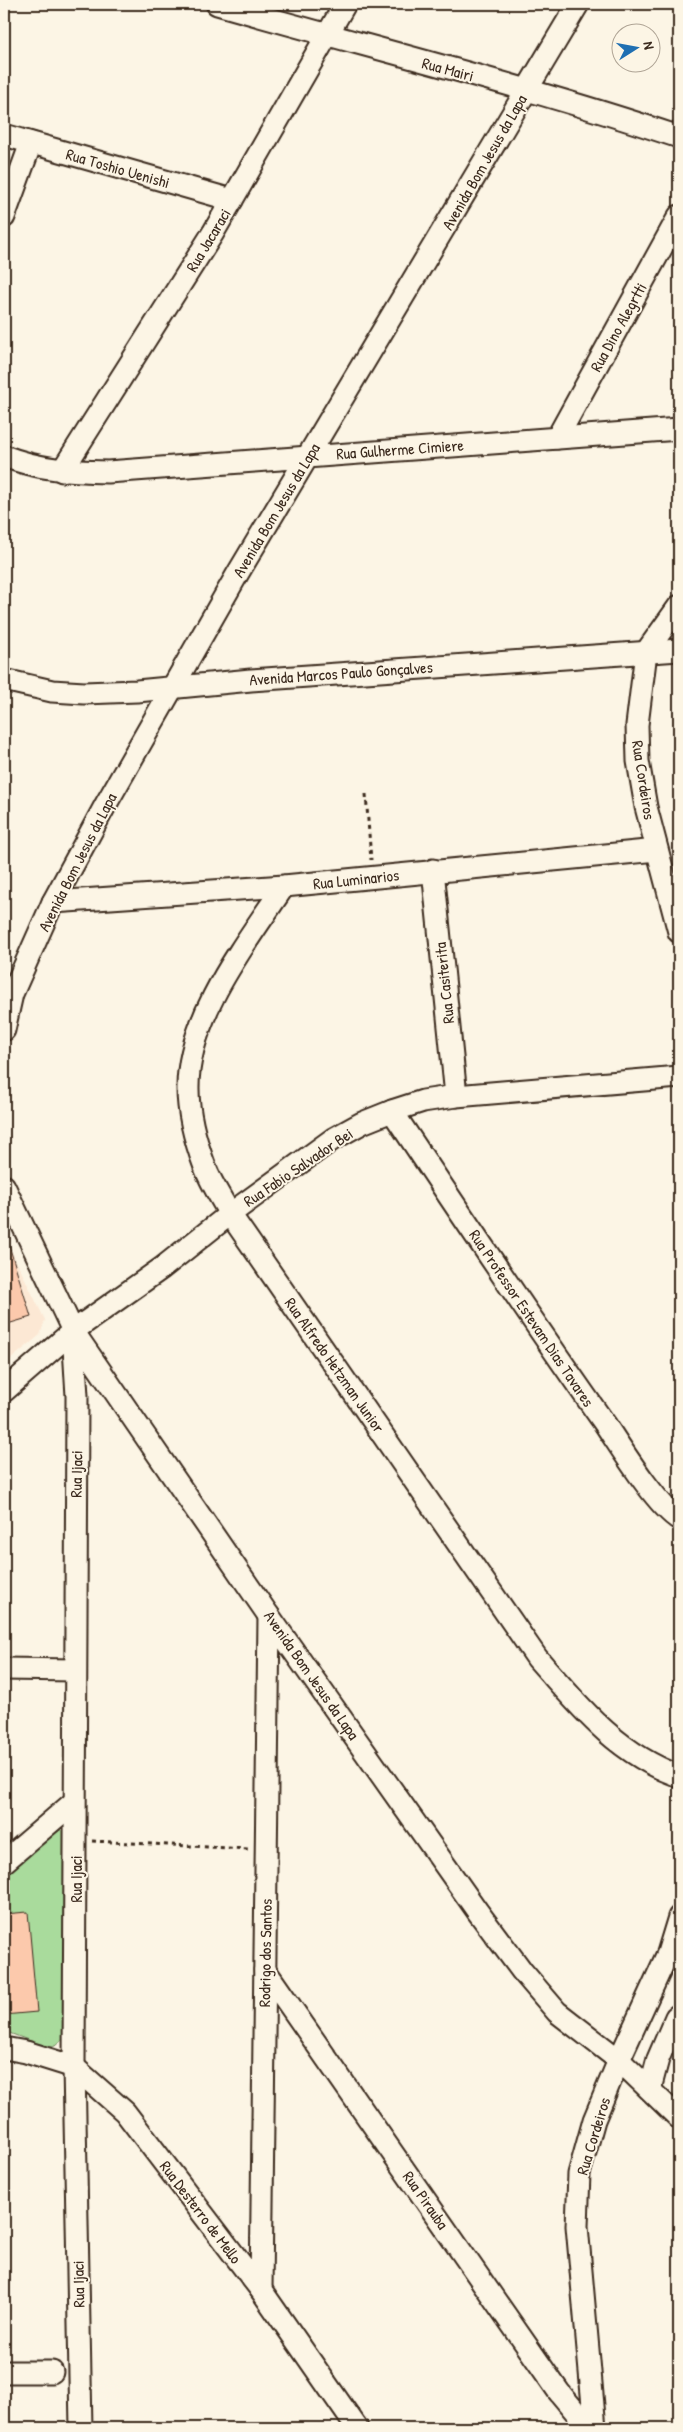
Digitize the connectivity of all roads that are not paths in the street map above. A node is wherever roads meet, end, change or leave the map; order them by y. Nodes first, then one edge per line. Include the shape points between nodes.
1 (216, 4) edge
2 (345, 4) edge
3 (578, 4) edge
4 (325, 36) junction
5 (526, 89) junction
6 (4, 135) edge
7 (679, 137) edge
8 (30, 143) junction
9 (232, 200) junction
10 (679, 216) edge
11 (4, 217) edge
12 (679, 429) edge
13 (557, 438) junction
14 (4, 456) edge
15 (308, 456) junction
16 (62, 471) junction
17 (679, 606) edge
18 (679, 650) edge
19 (646, 652) junction
20 (4, 680) edge
21 (173, 689) junction
22 (657, 850) junction
23 (433, 870) junction
24 (284, 886) junction
25 (54, 902) junction
26 (679, 932) edge
27 (4, 1030) edge
28 (679, 1077) edge
29 (456, 1096) junction
30 (392, 1111) junction
31 (4, 1186) edge
32 (230, 1214) junction
33 (74, 1331) junction
34 (4, 1391) edge
35 (679, 1519) edge
36 (269, 1616) junction
37 (4, 1669) edge
38 (76, 1670) junction
39 (679, 1776) edge
40 (74, 1802) junction
41 (4, 1862) edge
42 (679, 1917) edge
43 (265, 1970) junction
44 (679, 2015) edge
45 (4, 2048) edge
46 (619, 2060) junction
47 (74, 2067) junction
48 (650, 2089) junction
49 (679, 2118) edge
50 (261, 2290) junction
51 (4, 2372) edge
52 (52, 2372) dead end
53 (81, 2428) edge
54 (357, 2428) edge
55 (589, 2428) edge
56 (595, 2428) edge

1 - 4 street, Rua Mairi
2 - 4 street, Rua Jacaraci
3 - 5 street, Avenida Bom Jesus da Lapa
4 - 5 street, Rua Mairi
4 - 9 street, Rua Jacaraci
5 - 7 street, Rua Mairi
5 - 15 street, Avenida Bom Jesus da Lapa
6 - 8 street, Rua Toshio Uenishi
8 - 9 street, Rua Toshio Uenishi
8 - 11 street
9 - 16 street, Rua Jacaraci
10 - 13 street, Rua Dino Alegrtti
12 - 13 street, Rua Gulherme Cimiere
13 - 15 street, Rua Gulherme Cimiere
14 - 16 street, Rua Gulherme Cimiere via 29,466
15 - 16 street, Rua Gulherme Cimiere via 108,472
15 - 21 street, Avenida Bom Jesus da Lapa
17 - 19 street, Rua Cordeiros
18 - 19 street, Avenida Marcos Paulo Gonçalves
19 - 21 street, Avenida Marcos Paulo Gonçalves via 251,680
19 - 22 street, Rua Cordeiros via 636,725 638,761
20 - 21 street, Avenida Marcos Paulo Gonçalves via 52,691 84,693
21 - 25 street, Avenida Bom Jesus da Lapa
22 - 23 street, Rua Luminarios
22 - 26 street, Rua Cordeiros
23 - 24 street, Rua Luminarios
23 - 29 street, Rua Casiterita
24 - 25 street, Rua Luminarios
24 - 32 street, Rua Alfredo Hetzman Junior via 221,983 190,1065 191,1121 205,1168
25 - 27 street, Avenida Bom Jesus da Lapa via 12,994
28 - 29 street, Rua Fabio Salvador Bei
29 - 30 street, Rua Fabio Salvador Bei via 423,1100
30 - 32 street, Rua Fabio Salvador Bei via 333,1139
30 - 35 street, Rua Professor Estevam Dias Tavares via 544,1338 659,1499
31 - 33 street, Avenida Bom Jesus da Lapa
32 - 33 street, Rua Fabio Salvador Bei
32 - 39 street, Rua Alfredo Hetzman Junior via 537,1658 596,1725 654,1767
33 - 34 street, Rua Fabio Salvador Bei
33 - 36 street, Avenida Bom Jesus da Lapa
33 - 38 street, Rua Ijaci via 77,1396
36 - 43 street, Rodrigo dos Santos
36 - 46 street, Avenida Bom Jesus da Lapa via 522,1971 557,2012
37 - 38 street
38 - 40 street, Rua Ijaci
40 - 41 street
40 - 47 street, Rua Ijaci
42 - 46 street, Rua Cordeiros via 668,1953
43 - 50 street, Rodrigo dos Santos
43 - 55 street, Rua Pirauba via 559,2392
44 - 48 street via 658,2059
45 - 47 street, Rua Desterro de Mello
46 - 48 street, Avenida Bom Jesus da Lapa
46 - 56 street, Rua Cordeiros via 594,2120 579,2174 577,2226
47 - 50 street, Rua Desterro de Mello via 125,2112
47 - 53 street, Rua Ijaci
48 - 49 street, Avenida Bom Jesus da Lapa
50 - 54 street, Rua Desterro de Mello
51 - 52 street

